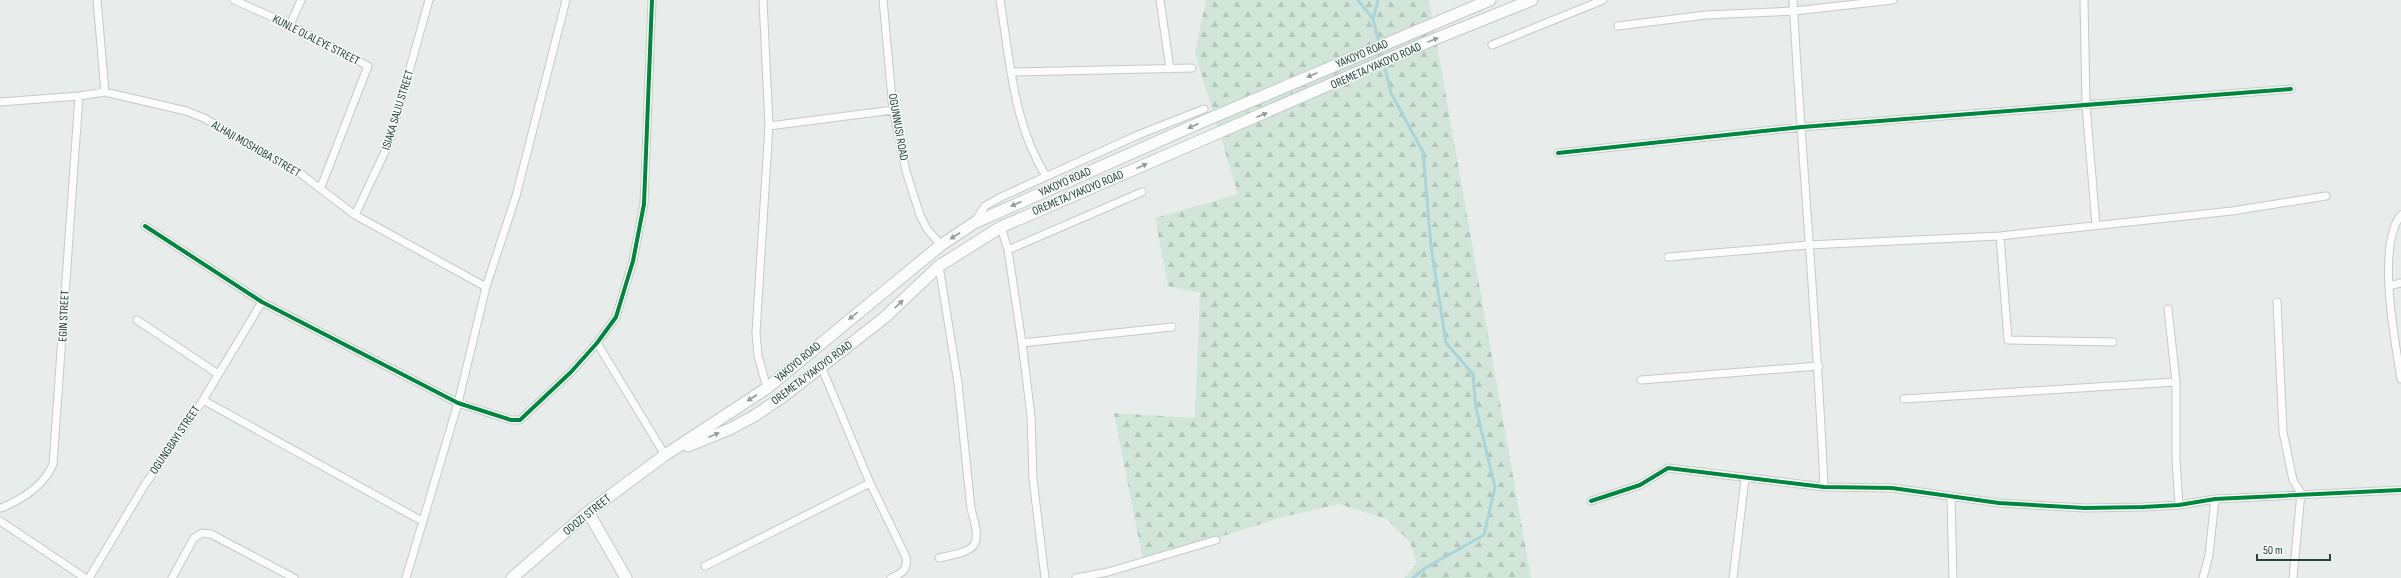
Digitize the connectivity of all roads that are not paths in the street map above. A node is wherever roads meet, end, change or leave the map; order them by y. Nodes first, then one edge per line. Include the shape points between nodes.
1 (97, 0) edge
2 (234, 0) edge
3 (301, 0) edge
4 (429, 0) edge
5 (566, 0) edge
6 (652, 0) edge
7 (763, 0) edge
8 (883, 0) edge
9 (1000, 0) edge
10 (1160, 0) edge
11 (1490, 0) edge
12 (1532, 0) edge
13 (1603, 0) edge
14 (1794, 0) edge
15 (1893, 0) edge
16 (2084, 0) edge
17 (1794, 11) junction
18 (290, 24) junction
19 (1618, 26) dead end
20 (1492, 45) dead end
21 (1192, 68) dead end
22 (1170, 69) junction
23 (1012, 72) junction
24 (2290, 89) dead end
25 (105, 92) junction
26 (78, 96) junction
27 (0, 102) edge
28 (2086, 105) junction
29 (1204, 109) dead end
30 (893, 110) junction
31 (769, 126) junction
32 (1802, 127) junction
33 (1558, 153) dead end
34 (1046, 176) junction
35 (321, 187) junction
36 (1142, 192) dead end
37 (2326, 196) dead end
38 (355, 215) junction
39 (2401, 215) edge
40 (974, 223) junction
41 (2096, 225) junction
42 (145, 226) dead end
43 (1001, 227) junction
44 (2000, 236) junction
45 (941, 245) junction
46 (1808, 245) junction
47 (1008, 250) junction
48 (1668, 257) dead end
49 (939, 266) junction
50 (2401, 283) edge
51 (2389, 286) junction
52 (486, 287) junction
53 (262, 302) junction
54 (2277, 302) dead end
55 (2168, 309) dead end
56 (137, 320) dead end
57 (1172, 327) dead end
58 (2113, 342) dead end
59 (597, 343) junction
60 (1022, 343) junction
61 (821, 366) junction
62 (1819, 366) junction
63 (218, 374) junction
64 (2401, 379) edge
65 (1641, 380) dead end
66 (2176, 382) junction
67 (767, 388) junction
68 (1904, 399) dead end
69 (203, 400) junction
70 (458, 403) junction
71 (665, 455) junction
72 (1745, 479) junction
73 (870, 483) junction
74 (1824, 487) junction
75 (2401, 490) edge
76 (2301, 493) junction
77 (1951, 498) junction
78 (2214, 499) junction
79 (1591, 500) dead end
80 (2179, 505) junction
81 (0, 507) edge
82 (588, 512) junction
83 (0, 521) edge
84 (422, 521) junction
85 (1216, 540) dead end
86 (938, 558) dead end
87 (705, 566) dead end
88 (85, 578) edge
89 (89, 578) edge
90 (172, 578) edge
91 (294, 578) edge
92 (406, 578) edge
93 (512, 578) edge
94 (626, 578) edge
95 (891, 578) edge
96 (1045, 578) edge
97 (1076, 578) edge
98 (1733, 578) edge
99 (1953, 578) edge
100 (2203, 578) edge
101 (2292, 578) edge

1 - 25 street
2 - 18 street, KUNLE OLALEYE STREET
3 - 18 street
4 - 38 street, ISIAKA SALIU STREET via 389,143
5 - 52 street via 516,196
6 - 59 street via 644,204 633,261 616,317
7 - 31 street
8 - 30 street, OGUNNUSI ROAD
9 - 23 street
10 - 22 street
11 -> 40 main road, YAKOYO ROAD via 1102,165
43 -> 12 main road, OREMETA/YAKOYO ROAD via 1430,41
13 - 20 street
14 - 17 street
15 - 17 street
16 - 28 street
17 - 19 street via 1706,15
17 - 32 street
18 - 35 street, KUNLE OLALEYE STREET via 368,66
21 - 22 street
22 - 23 street
23 - 34 street via 1022,127 1036,161
24 - 28 street
25 - 26 street, ALHAJI MOSHOBA STREET
25 - 35 street, ALHAJI MOSHOBA STREET via 186,111 204,118
26 - 27 street, ALHAJI MOSHOBA STREET
26 - 81 street, EGIN STREET via 53,464 48,475 34,491
28 - 32 street
28 - 41 street
29 - 34 street
30 - 31 street
30 - 45 street, OGUNNUSI ROAD via 906,171 920,215 927,229
31 - 67 street via 756,333 758,356
32 - 33 street
32 - 46 street
34 - 40 street via 985,206
35 - 38 street, ALHAJI MOSHOBA STREET via 338,204
36 - 47 street
37 - 41 street via 2232,211
38 - 52 street, ALHAJI MOSHOBA STREET
39 - 51 street via 2392,233
40 -> 45 main road, YAKOYO ROAD
41 - 44 street
42 - 53 street
43 - 47 street
43 - 49 main road, OREMETA/YAKOYO ROAD
44 - 46 street
44 - 58 street via 2008,340
45 -> 67 main road, YAKOYO ROAD
46 - 48 street
46 - 62 street
47 - 60 street
61 -> 49 main road, OREMETA/YAKOYO ROAD via 884,318
49 - 86 street via 958,383 970,509 976,527 976,538 967,552
50 - 51 street
51 - 64 street
52 - 70 street
53 - 63 street, OGUNGBAYI STREET
53 - 70 street
54 - 76 street via 2283,432 2293,480
55 - 66 street
56 - 63 street
57 - 60 street
59 - 70 street via 571,372 520,420 511,420
59 - 71 street
60 - 96 street via 1031,416 1033,479
71 -> 61 main road, OREMETA/YAKOYO ROAD via 730,429 754,416
61 - 73 street
62 - 65 street
62 - 74 street
63 - 69 street, OGUNGBAYI STREET
66 - 68 street
66 - 80 street
67 -> 71 main road, YAKOYO ROAD
69 - 84 street
69 - 89 street, OGUNGBAYI STREET via 144,486
70 - 84 street
71 - 82 main road, ODOZI STREET
72 - 74 street
72 - 79 street via 1668,468 1640,485
72 - 98 street
73 - 87 street
73 - 95 street via 906,557 905,570
74 - 77 street via 1892,488
75 - 76 street
76 - 78 street
76 - 101 street
77 - 80 street via 2085,508
77 - 99 street
78 - 80 street
78 - 100 street via 2209,555
82 - 93 main road, ODOZI STREET
82 - 94 main road
83 - 88 street
84 - 92 street
85 - 97 street via 1108,572
90 - 91 street via 194,538 202,532 211,534

